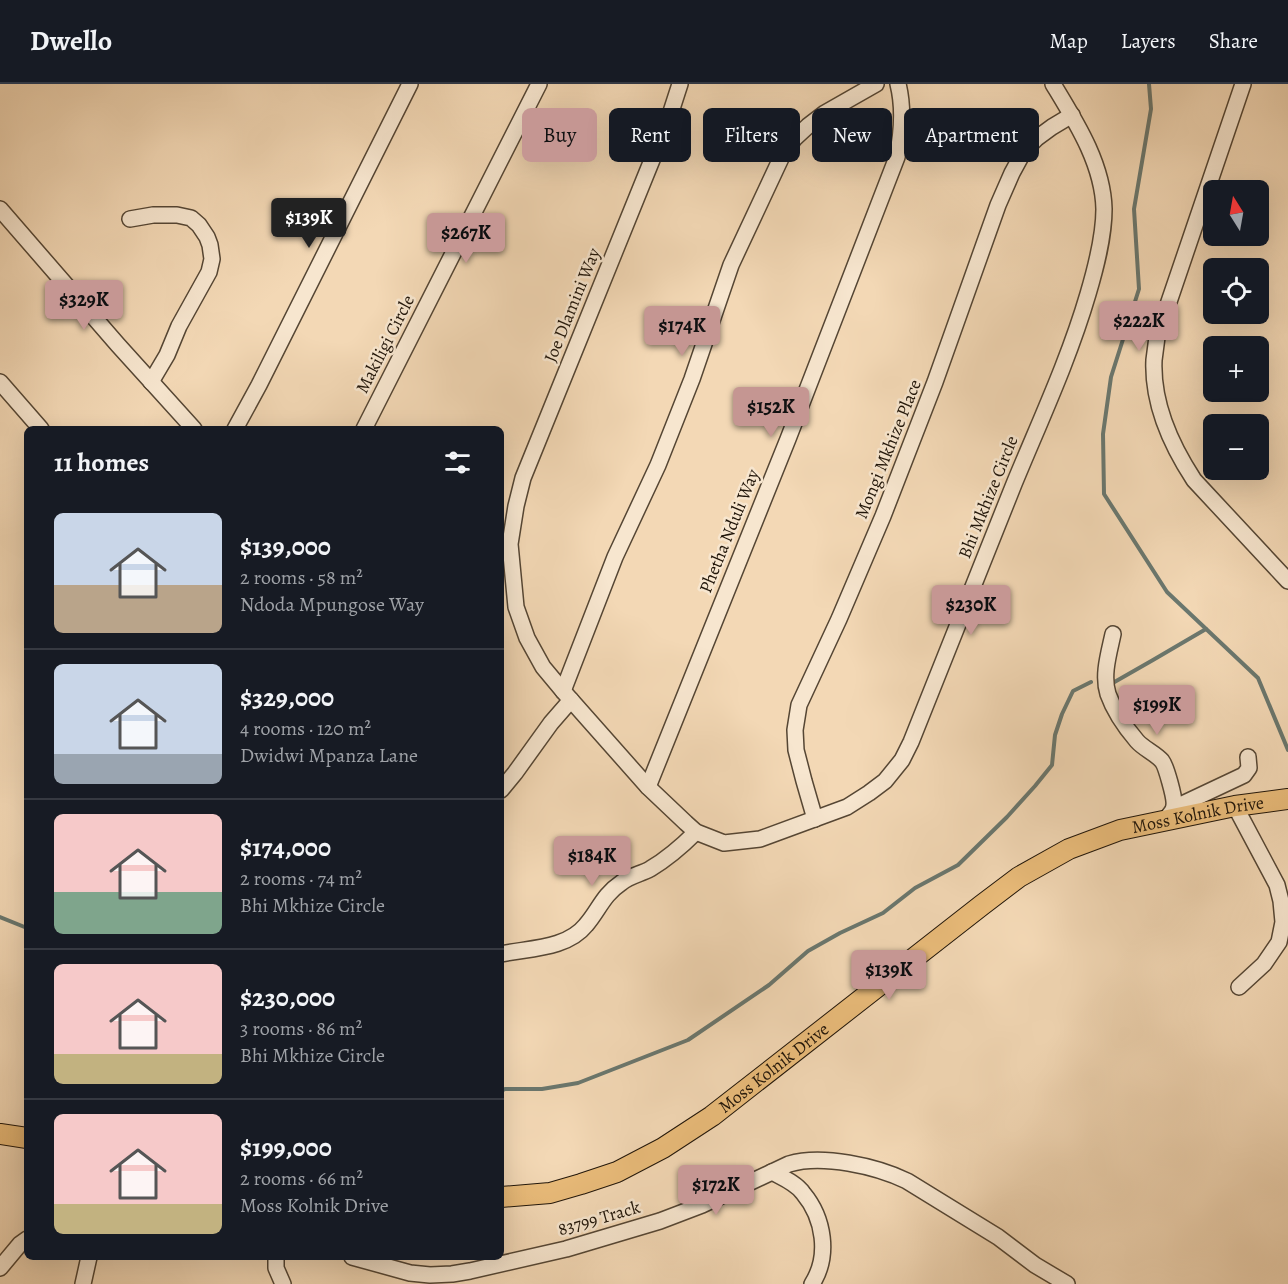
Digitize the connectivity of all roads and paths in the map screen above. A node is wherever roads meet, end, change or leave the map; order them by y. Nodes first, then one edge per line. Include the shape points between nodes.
1 (410, 84) edge
2 (539, 84) edge
3 (680, 84) edge
4 (876, 84) edge
5 (898, 84) edge
6 (1053, 84) edge
7 (1243, 84) edge
8 (1072, 115) junction
9 (0, 209) edge
10 (130, 219) dead end
11 (0, 382) edge
12 (151, 382) junction
13 (38, 426) edge
14 (191, 426) edge
15 (237, 426) edge
16 (366, 426) edge
17 (517, 501) junction
18 (504, 506) edge
19 (510, 544) joint
20 (1288, 580) edge
21 (507, 592) edge
22 (1113, 634) dead end
23 (567, 696) junction
24 (1248, 757) dead end
25 (504, 786) edge
26 (648, 787) junction
27 (1288, 799) edge
28 (1235, 806) junction
29 (1169, 814) junction
30 (815, 819) junction
31 (696, 832) junction
32 (504, 953) edge
33 (1239, 987) dead end
34 (0, 1134) edge
35 (24, 1138) edge
36 (772, 1172) junction
37 (504, 1197) edge
38 (24, 1241) edge
39 (88, 1260) edge
40 (276, 1260) edge
41 (363, 1260) edge
42 (0, 1268) edge
43 (431, 1280) edge
44 (83, 1284) edge
45 (283, 1284) edge
46 (812, 1284) edge
47 (1067, 1284) edge

1 - 15 street
2 - 16 street, Makiligi Circle
3 - 17 street, Joe Dlamini Way
4 - 23 street via 808,126 782,156 731,265 658,465 615,557
5 - 26 street, Phetha Nduli Way via 902,122 897,158
6 - 8 street, Bhi Mkhize Circle
7 - 20 street via 1157,337 1155,381 1168,433 1194,480
8 - 30 street, Mongi Mkhize Place via 1037,138 1012,173 883,516 799,705 796,750
8 - 30 street, Bhi Mkhize Circle via 1100,179 1104,209 1095,270 1080,322 902,760 869,793 847,807
9 - 12 street
10 - 12 street via 153,215 191,218 207,237 212,259 209,272
11 - 13 street
12 - 14 street
17 - 18 street
17 - 19 street, Joe Dlamini Way
19 - 21 street, Bhi Mkhize Circle
21 - 23 street, Bhi Mkhize Circle via 543,667
22 - 29 street via 1107,691 1138,743 1166,765 1174,798
23 - 25 street
23 - 26 street, Bhi Mkhize Circle
24 - 29 street via 1249,768 1244,776
26 - 31 street, Bhi Mkhize Circle
27 - 28 main road, Moss Kolnik Drive
28 - 29 main road, Moss Kolnik Drive
28 - 33 street via 1277,885 1283,922 1279,942 1264,964
29 - 37 main road, Moss Kolnik Drive via 1069,849 1019,877 712,1116 663,1148 617,1172 581,1184 550,1193
30 - 31 street, Bhi Mkhize Circle via 760,839 724,843
31 - 32 street via 648,870 623,880 575,935 562,942
34 - 35 main road
36 - 43 street, 83799 Track via 702,1205 620,1234
36 - 46 street via 802,1191 817,1219 823,1257
36 - 47 street, 83799 Track via 802,1160 817,1160 891,1173 954,1209
38 - 42 street
39 - 44 street
40 - 45 street
41 - 43 street, 83799 Track

